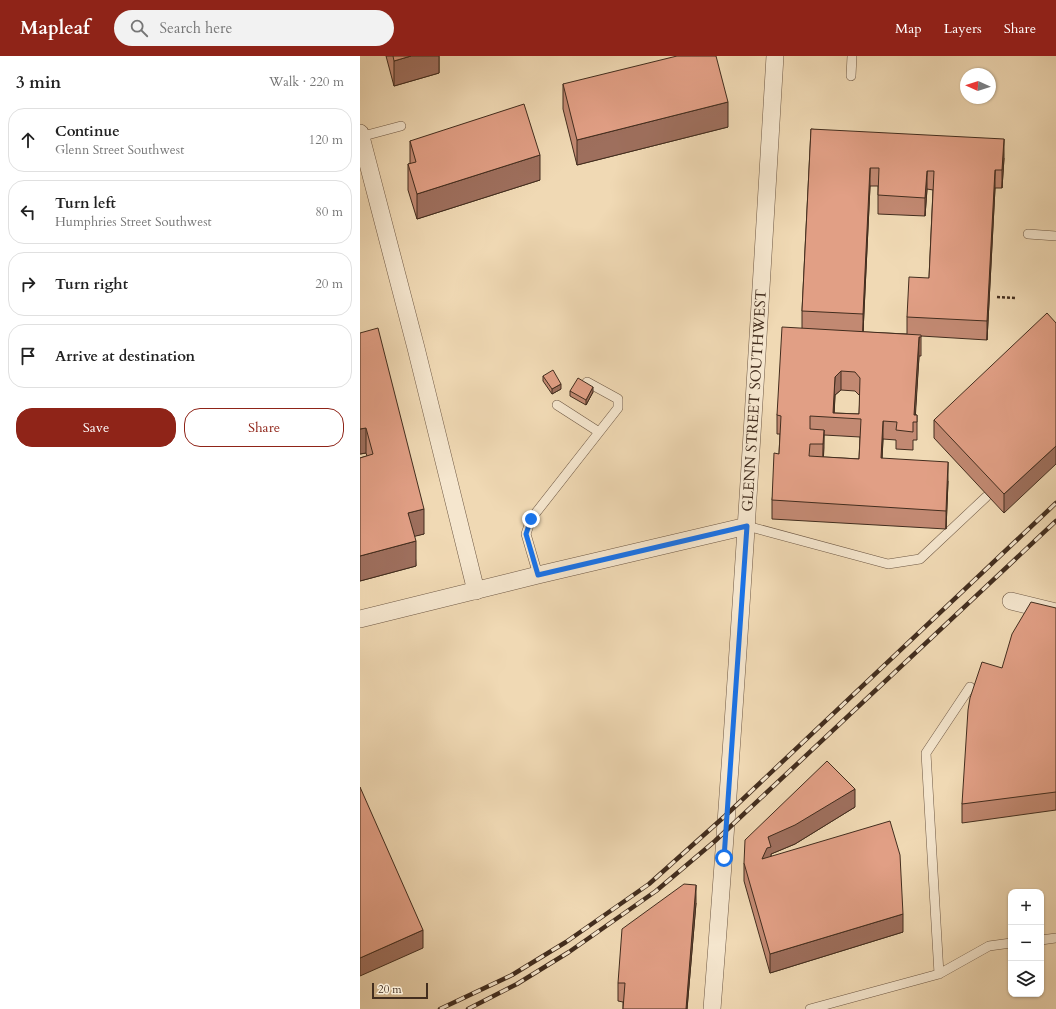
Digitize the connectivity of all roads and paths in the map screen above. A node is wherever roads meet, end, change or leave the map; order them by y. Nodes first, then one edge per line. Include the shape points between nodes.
1 (775, 56) edge
2 (852, 56) edge
3 (851, 76) dead end
4 (401, 126) dead end
5 (360, 136) edge
6 (1028, 234) dead end
7 (1056, 236) edge
8 (997, 297) dead end
9 (1015, 298) dead end
10 (587, 382) edge
11 (557, 405) dead end
12 (599, 432) junction
13 (986, 497) dead end
14 (747, 526) junction
15 (538, 575) junction
16 (476, 591) junction
17 (1011, 601) dead end
18 (1056, 612) edge
19 (360, 619) edge
20 (970, 687) dead end
21 (1056, 938) edge
22 (1044, 940) edge
23 (1008, 943) edge
24 (939, 974) junction
25 (712, 1009) edge
26 (810, 1009) edge

1 - 14 street, GLENN STREET SOUTHWEST
2 - 3 lane
4 - 5 lane
5 - 16 street
6 - 7 lane
8 - 9 path
10 - 12 lane via 618,399 618,408
11 - 12 lane
12 - 15 lane via 531,519 526,534
13 - 14 lane via 920,559 888,564
14 - 15 street
14 - 25 street, GLENN STREET SOUTHWEST
15 - 16 street
16 - 19 street
17 - 18 street
20 - 24 lane via 926,754
21 - 22 lane
23 - 24 lane via 989,946
24 - 26 lane

